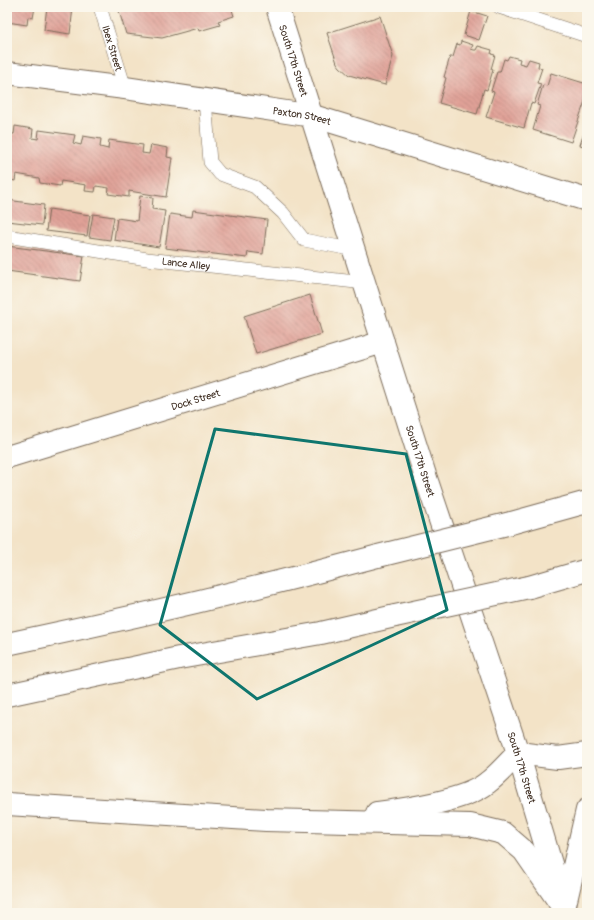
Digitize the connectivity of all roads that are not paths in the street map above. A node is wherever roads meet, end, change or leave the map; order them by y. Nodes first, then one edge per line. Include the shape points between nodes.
1 (100, 7) edge
2 (277, 7) edge
3 (499, 7) edge
4 (587, 36) edge
5 (7, 73) edge
6 (125, 88) junction
7 (204, 100) junction
8 (313, 116) junction
9 (587, 200) edge
10 (7, 236) edge
11 (355, 250) junction
12 (365, 283) junction
13 (383, 342) junction
14 (7, 457) edge
15 (587, 502) edge
16 (587, 570) edge
17 (7, 644) edge
18 (7, 695) edge
19 (518, 753) junction
20 (587, 754) edge
21 (7, 804) edge
22 (587, 810) edge
23 (266, 820) junction
24 (565, 911) edge

1 - 6 lane, Ibex Street
2 - 8 main road, South 17th Street
3 - 4 lane
5 - 6 main road, Paxton Street
6 - 7 main road, Paxton Street
7 - 8 main road, Paxton Street
7 - 11 lane via 210,162 220,174 255,186 283,213 304,240
8 - 9 main road, Paxton Street
8 - 11 main road, South 17th Street
10 - 12 lane, Lance Alley via 148,259
11 - 12 main road, South 17th Street
12 - 13 main road, South 17th Street
13 - 14 main road, Dock Street
13 - 19 main road, South 17th Street
15 - 17 main road, bridge via 283,582
16 - 18 main road, bridge via 529,587 321,633 179,658
19 - 20 main road via 558,758
19 - 23 main road via 487,783 472,792 452,798 420,806 351,816
19 - 24 main road, South 17th Street
21 - 23 main road
22 - 24 main road
23 - 24 main road via 470,825 503,833 524,851

